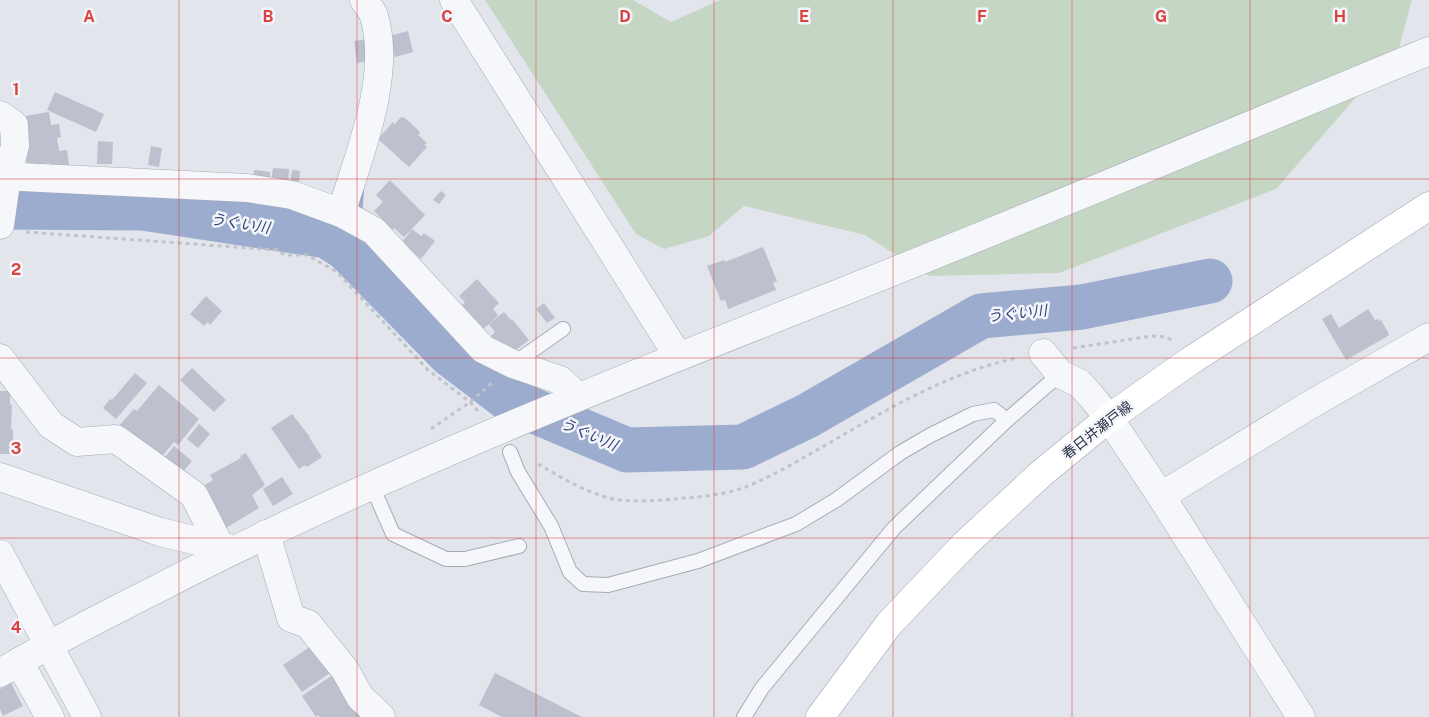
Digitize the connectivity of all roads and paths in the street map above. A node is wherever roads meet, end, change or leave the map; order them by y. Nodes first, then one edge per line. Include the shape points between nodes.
1 (364, 0) edge
2 (454, 0) edge
3 (1429, 51) edge
4 (0, 115) edge
5 (4, 176) edge
6 (1429, 206) edge
7 (341, 212) junction
8 (10, 228) edge
9 (563, 329) dead end
10 (1429, 338) edge
11 (1043, 353) junction
12 (678, 356) junction
13 (0, 358) edge
14 (1190, 361) junction
15 (513, 364) junction
16 (1060, 374) junction
17 (578, 397) junction
18 (1109, 418) junction
19 (1007, 420) junction
20 (504, 442) junction
21 (0, 477) edge
22 (372, 486) junction
23 (1161, 496) junction
24 (266, 534) junction
25 (518, 546) dead end
26 (226, 548) junction
27 (0, 554) edge
28 (48, 645) junction
29 (10, 668) edge
30 (50, 717) edge
31 (87, 717) edge
32 (381, 717) edge
33 (744, 717) edge
34 (820, 717) edge
35 (1301, 717) edge

1 - 7 street via 373,14 379,72 373,107
2 - 12 street
3 - 12 street
4 - 5 street via 14,125 15,146
5 - 7 street via 247,188 292,195
5 - 8 street
6 - 14 main road, 春日井瀬戸線
7 - 15 street via 374,232 483,349
8 - 20 path via 307,255 337,272 428,370 470,402
9 - 15 lane
10 - 23 street via 1308,406
11 - 14 path via 1152,336 1166,337 1178,345
11 - 16 street
11 - 20 path via 974,369 935,385 770,476 747,487 706,496 614,499 572,483
12 - 17 street
13 - 26 street via 50,425 77,442 116,439 194,494
14 - 18 main road, 春日井瀬戸線
15 - 17 street via 560,380
16 - 18 street via 1079,384
16 - 19 lane
17 - 20 street
18 - 23 street
18 - 34 main road, 春日井瀬戸線 via 964,544 889,624
19 - 20 lane via 994,410 973,414 900,453 836,500 796,524 698,561 608,585 584,584 570,572 551,526
19 - 33 lane via 894,528 762,688
20 - 22 street
21 - 26 street via 160,532
22 - 24 street
22 - 25 lane via 393,534 446,559 465,559
23 - 35 street
24 - 26 street
24 - 32 street via 291,618 308,624 346,670 360,697
26 - 28 street
27 - 28 street
28 - 29 street
28 - 31 street
29 - 30 street

